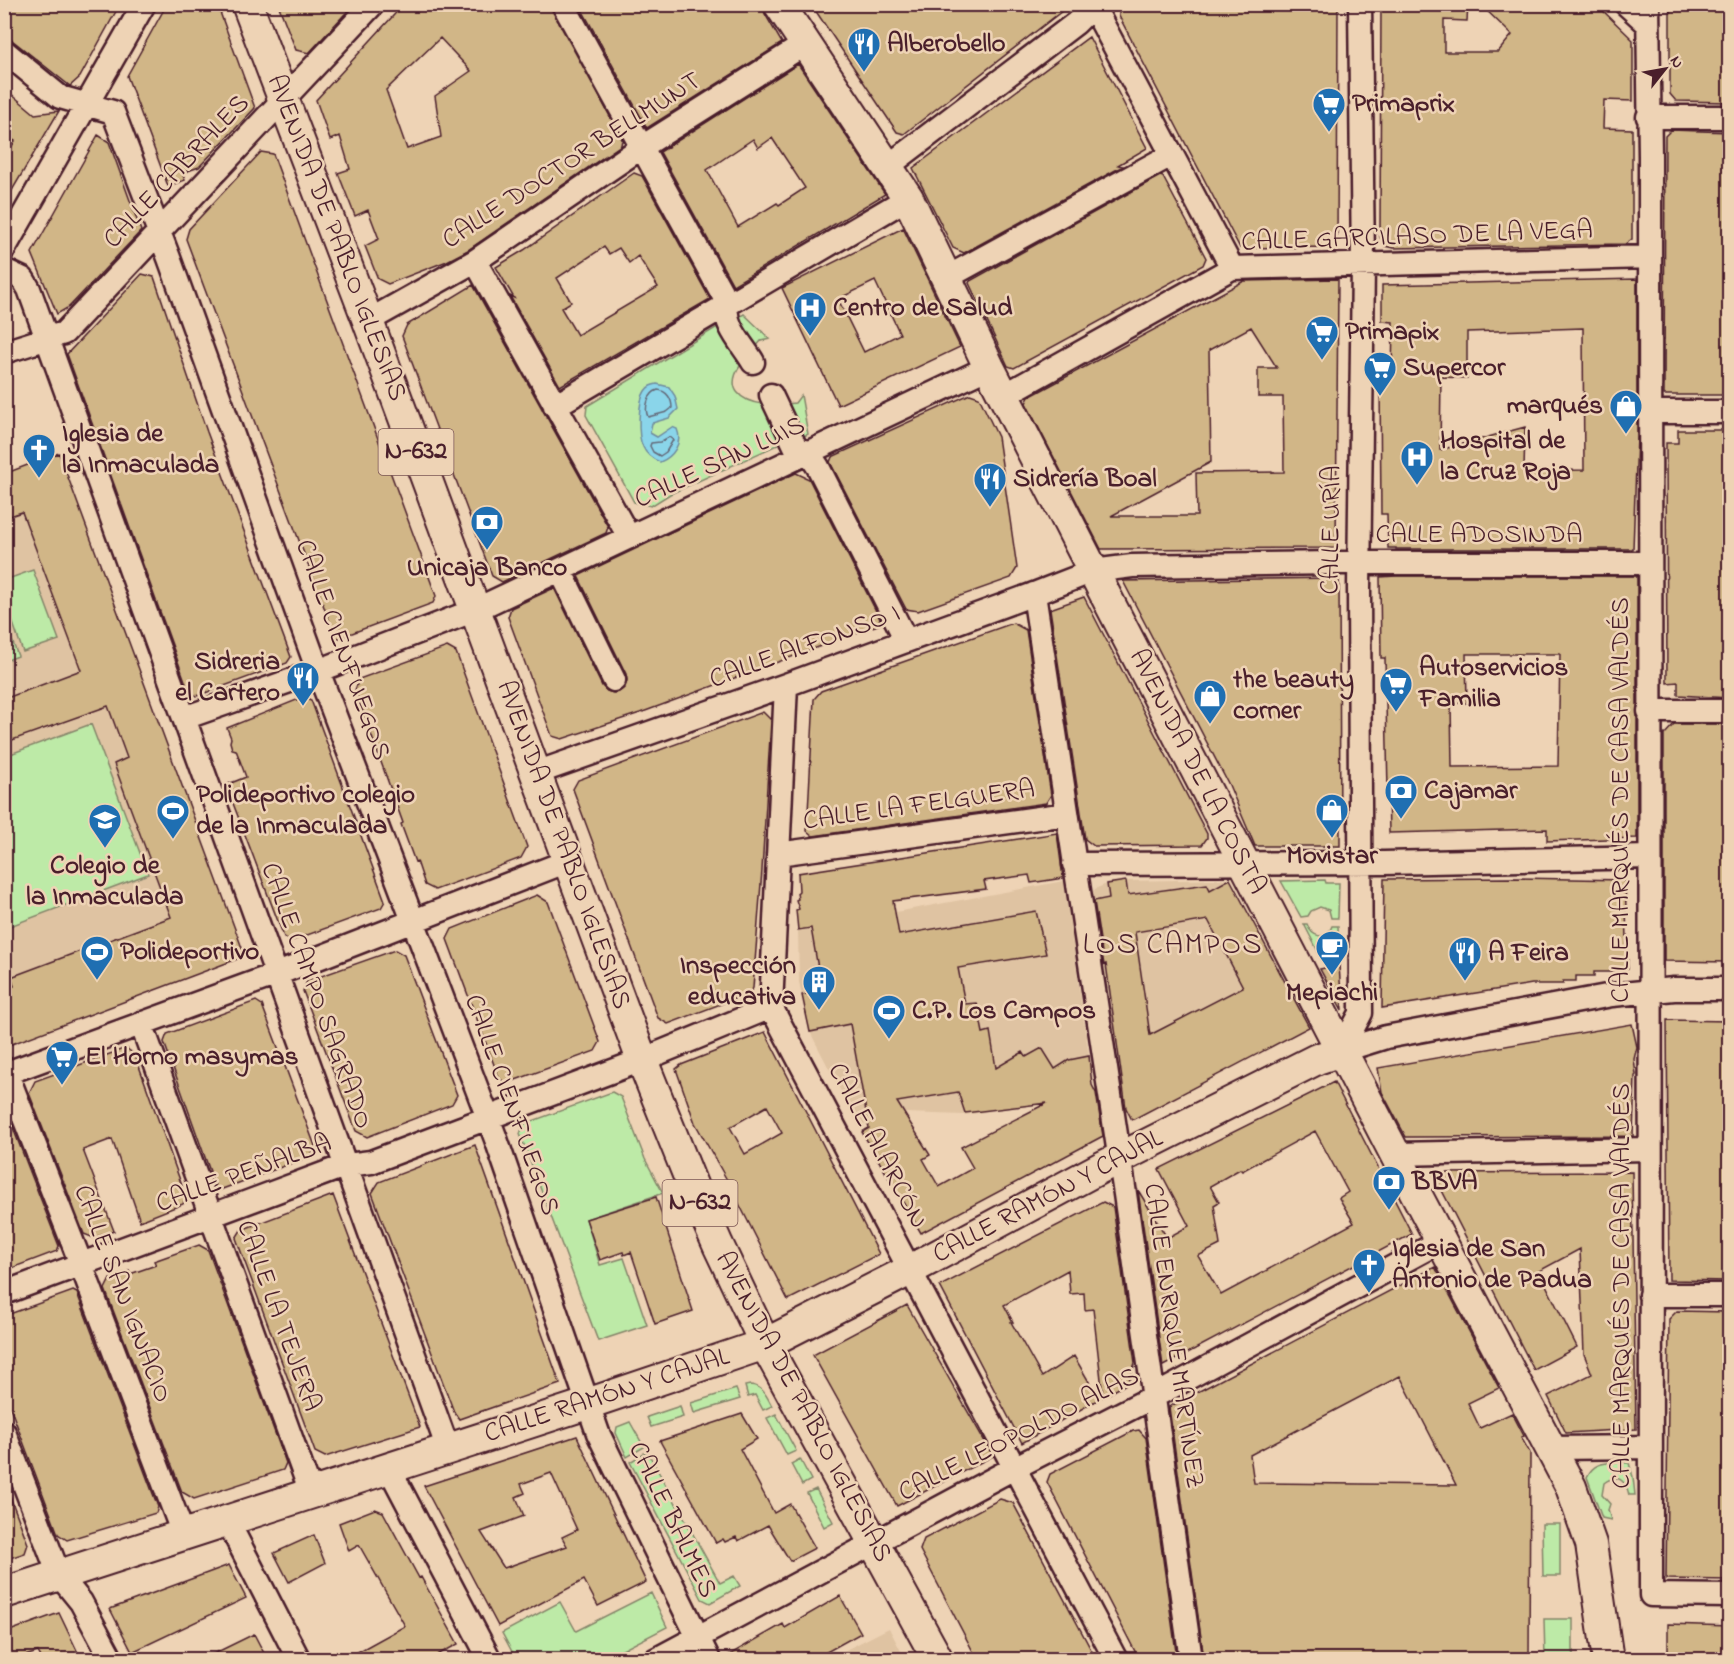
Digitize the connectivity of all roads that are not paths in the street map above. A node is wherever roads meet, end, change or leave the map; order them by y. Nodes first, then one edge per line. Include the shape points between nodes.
1 (144, 4) edge
2 (248, 4) edge
3 (373, 4) edge
4 (563, 4) edge
5 (779, 4) edge
6 (1360, 4) edge
7 (1626, 4) edge
8 (1093, 5) edge
9 (1648, 14) edge
10 (805, 44) junction
11 (4, 51) edge
12 (285, 99) junction
13 (86, 106) junction
14 (1648, 117) junction
15 (1730, 117) edge
16 (642, 147) junction
17 (1172, 154) junction
18 (887, 167) junction
19 (908, 198) junction
20 (159, 232) junction
21 (4, 249) edge
22 (1649, 257) junction
23 (475, 261) junction
24 (1363, 265) junction
25 (1232, 268) junction
26 (4, 270) edge
27 (946, 278) junction
28 (728, 304) junction
29 (368, 321) junction
30 (47, 338) junction
31 (4, 352) edge
32 (753, 362) dead end
33 (989, 367) junction
34 (771, 394) dead end
35 (1004, 396) junction
36 (555, 406) junction
37 (1649, 412) junction
38 (1730, 412) edge
39 (809, 453) junction
40 (629, 537) junction
41 (1655, 558) junction
42 (1359, 563) junction
43 (560, 570) junction
44 (1093, 571) junction
45 (1034, 594) junction
46 (475, 610) junction
47 (906, 640) junction
48 (318, 671) junction
49 (614, 680) dead end
50 (786, 685) junction
51 (1649, 711) junction
52 (1730, 711) edge
53 (184, 718) junction
54 (536, 773) junction
55 (1067, 814) junction
56 (778, 854) junction
57 (1649, 857) junction
58 (568, 861) junction
59 (1244, 863) junction
60 (1360, 863) junction
61 (1074, 864) junction
62 (413, 922) junction
63 (277, 974) junction
64 (1730, 989) edge
65 (1650, 992) junction
66 (771, 1007) junction
67 (141, 1023) junction
68 (1341, 1051) junction
69 (642, 1060) junction
70 (6, 1074) edge
71 (487, 1117) junction
72 (1650, 1149) junction
73 (1395, 1154) junction
74 (1119, 1158) junction
75 (347, 1165) junction
76 (211, 1216) junction
77 (1441, 1241) junction
78 (81, 1264) junction
79 (910, 1270) junction
80 (4, 1293) edge
81 (1650, 1295) junction
82 (1730, 1296) edge
83 (765, 1344) junction
84 (1153, 1397) junction
85 (587, 1404) junction
86 (4, 1432) edge
87 (1650, 1447) junction
88 (1551, 1448) junction
89 (448, 1449) junction
90 (389, 1468) junction
91 (1014, 1468) junction
92 (311, 1493) junction
93 (227, 1520) junction
94 (183, 1534) junction
95 (875, 1543) junction
96 (59, 1575) junction
97 (4, 1593) edge
98 (1730, 1596) edge
99 (697, 1637) junction
100 (111, 1659) edge
101 (298, 1659) edge
102 (490, 1659) edge
103 (655, 1659) edge
104 (709, 1659) edge
105 (938, 1659) edge
106 (1116, 1659) edge
107 (1191, 1659) edge
108 (1608, 1659) edge

1 - 13 street
2 - 12 main road, AVENIDA DE PABLO IGLESIAS / N-632
3 - 12 street, CALLE CABRALES
4 - 16 street
5 - 10 main road, AVENIDA DE LA COSTA
6 - 24 street, CALLE URÍA
7 - 9 street
8 - 17 street
8 - 18 street via 1076,23
9 - 14 street, CALLE MARQUÉS DE CASA VALDÉS
10 - 16 street, CALLE DOCTOR BELLMUNT
10 - 18 main road, AVENIDA DE LA COSTA
11 - 13 street via 60,97
12 - 20 street, CALLE CABRALES
12 - 29 main road, AVENIDA DE PABLO IGLESIAS / N-632
13 - 20 street, CALLE CIENFUEGOS via 113,112
13 - 21 street
14 - 15 street
14 - 22 street, CALLE MARQUÉS DE CASA VALDÉS
16 - 23 street, CALLE DOCTOR BELLMUNT
16 - 28 street
17 - 25 street
17 - 27 street
18 - 19 main road, AVENIDA DE LA COSTA
19 - 27 main road, AVENIDA DE LA COSTA
19 - 28 street
20 - 30 street, CALLE CABRALES via 64,333
20 - 48 street, CALLE CIENFUEGOS
22 - 24 street, CALLE GARCILASO DE LA VEGA
22 - 37 street, CALLE MARQUÉS DE CASA VALDÉS
23 - 29 street, CALLE DOCTOR BELLMUNT
23 - 36 street
24 - 25 street, CALLE GARCILASO DE LA VEGA
24 - 42 street, CALLE URÍA
25 - 35 street, CALLE GARCILASO DE LA VEGA
26 - 30 street, CALLE CAMPO SAGRADO via 23,279
27 - 33 main road, AVENIDA DE LA COSTA
28 - 32 street via 725,312 729,322
28 - 36 street
29 - 46 main road, AVENIDA DE PABLO IGLESIAS / N-632
30 - 31 street, CALLE CABRALES
30 - 53 street, CALLE CAMPO SAGRADO
33 - 35 main road, AVENIDA DE LA COSTA
33 - 39 street, CALLE SAN LUIS
34 - 39 street via 795,448
35 - 44 main road, AVENIDA DE LA COSTA
36 - 40 street
37 - 38 street
37 - 41 street, CALLE MARQUÉS DE CASA VALDÉS
39 - 40 street, CALLE SAN LUIS
39 - 47 street
40 - 43 street, CALLE SAN LUIS
41 - 42 street, CALLE ADOSINDA
41 - 51 street, CALLE MARQUÉS DE CASA VALDÉS
42 - 44 street, CALLE ADOSINDA via 1132,566
42 - 60 street, CALLE URÍA
43 - 46 street, CALLE SAN LUIS
43 - 49 street
44 - 45 street, CALLE ALFONSO I
44 - 59 main road, AVENIDA DE LA COSTA
45 - 47 street, CALLE ALFONSO I
45 - 55 street, CALLE ENRIQUE MARTÍNEZ
46 - 48 street, CALLE SAN LUIS
46 - 54 main road, AVENIDA DE PABLO IGLESIAS / N-632
47 - 50 street, CALLE ALFONSO I
48 - 53 street, CALLE SAN LUIS
48 - 62 street, CALLE CIENFUEGOS
50 - 54 street, CALLE ALFONSO I
50 - 56 street
51 - 52 street
51 - 57 street, CALLE MARQUÉS DE CASA VALDÉS
53 - 63 street, CALLE CAMPO SAGRADO
54 - 58 main road, AVENIDA DE PABLO IGLESIAS / N-632
55 - 56 street, CALLE LA FELGUERA
55 - 61 street, CALLE ENRIQUE MARTÍNEZ
56 - 66 street
57 - 60 street
57 - 65 street, CALLE MARQUÉS DE CASA VALDÉS
58 - 62 street
58 - 69 main road, AVENIDA DE PABLO IGLESIAS / N-632
59 - 60 street
59 - 61 street
59 - 68 main road, AVENIDA DE LA COSTA
60 - 68 street, CALLE URÍA via 1361,1013
61 - 74 street, CALLE ENRIQUE MARTÍNEZ
62 - 63 street
62 - 71 street, CALLE CIENFUEGOS
63 - 67 street
63 - 75 street, CALLE CAMPO SAGRADO
64 - 65 street
65 - 68 street via 1612,995 1386,1037
65 - 72 street, CALLE MARQUÉS DE CASA VALDÉS
66 - 69 street, CALLE PEÑALBA
66 - 79 street, CALLE ALARCÓN
67 - 70 street
67 - 76 street, CALLE LA TEJERA
68 - 73 main road, AVENIDA DE LA COSTA
68 - 74 main road, CALLE RAMÓN Y CAJAL via 1317,1059
69 - 71 street, CALLE PEÑALBA
69 - 83 main road, AVENIDA DE PABLO IGLESIAS / N-632 via 718,1245
70 - 78 street, CALLE SAN IGNACIO
71 - 75 street, CALLE PEÑALBA via 371,1162
71 - 85 street, CALLE CIENFUEGOS
72 - 73 street
72 - 81 street, CALLE MARQUÉS DE CASA VALDÉS
73 - 77 main road, AVENIDA DE LA COSTA
74 - 79 main road, CALLE RAMÓN Y CAJAL
74 - 84 street, CALLE ENRIQUE MARTÍNEZ
75 - 76 street, CALLE PEÑALBA
75 - 89 street, CALLE CAMPO SAGRADO
76 - 78 street, CALLE PEÑALBA
76 - 92 street, CALLE LA TEJERA
77 - 84 street, CALLE LEOPOLDO ALAS
77 - 88 main road, AVENIDA DE LA COSTA
78 - 80 street, CALLE PEÑALBA
78 - 94 street, CALLE SAN IGNACIO
79 - 83 main road, CALLE RAMÓN Y CAJAL
79 - 91 street, CALLE ALARCÓN
81 - 82 street
81 - 87 street, CALLE MARQUÉS DE CASA VALDÉS
83 - 85 main road, CALLE RAMÓN Y CAJAL
83 - 95 main road, AVENIDA DE PABLO IGLESIAS / N-632
84 - 91 street, CALLE LEOPOLDO ALAS
84 - 107 street, CALLE ENRIQUE MARTÍNEZ
85 - 89 main road, CALLE RAMÓN Y CAJAL
85 - 99 street, CALLE BALMES
86 - 96 street
87 - 88 street
87 - 98 street, CALLE MARQUÉS DE CASA VALDÉS via 1651,1595
88 - 108 main road, AVENIDA DE LA COSTA via 1578,1503 1591,1544
89 - 90 main road, CALLE RAMÓN Y CAJAL
90 - 92 main road, CALLE RAMÓN Y CAJAL
90 - 102 street
91 - 95 street, CALLE LEOPOLDO ALAS
91 - 106 street, CALLE ALARCÓN
92 - 93 main road, CALLE RAMÓN Y CAJAL
93 - 94 main road, CALLE RAMÓN Y CAJAL
93 - 101 street
94 - 96 main road, CALLE RAMÓN Y CAJAL
95 - 99 street, CALLE LEOPOLDO ALAS
95 - 105 main road, AVENIDA DE PABLO IGLESIAS / N-632
96 - 97 main road, CALLE RAMÓN Y CAJAL
96 - 100 street via 81,1602
99 - 103 street, CALLE LEOPOLDO ALAS
99 - 104 street, CALLE BALMES

